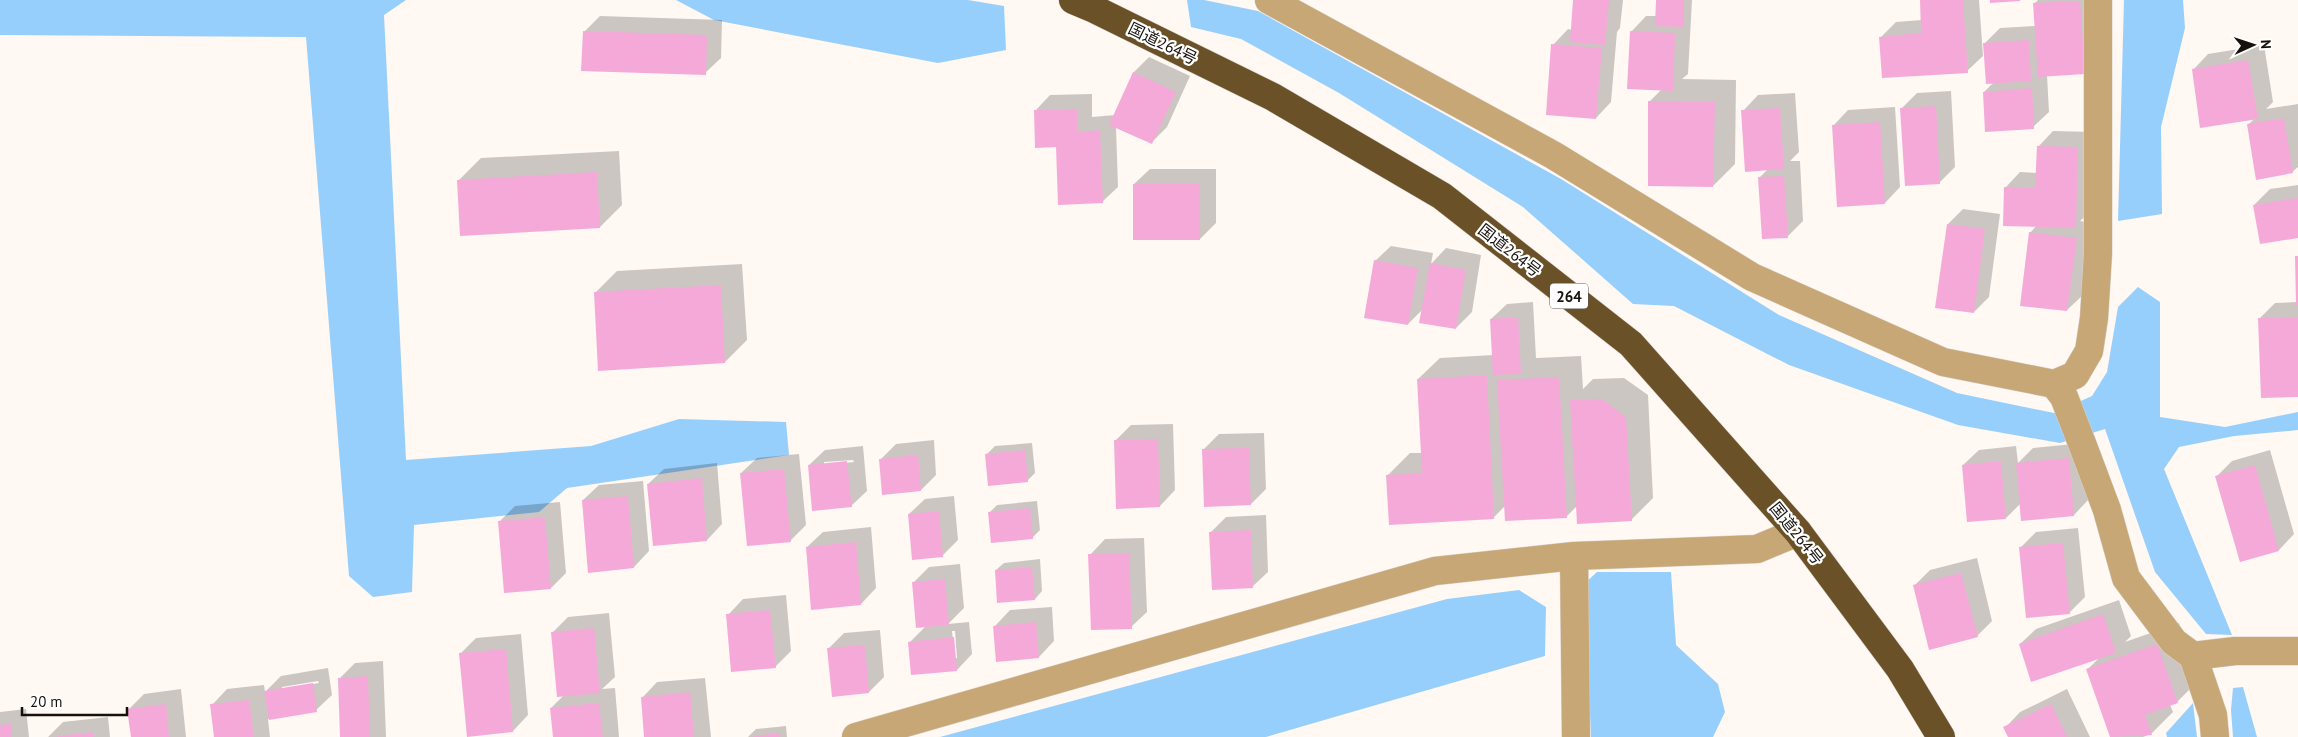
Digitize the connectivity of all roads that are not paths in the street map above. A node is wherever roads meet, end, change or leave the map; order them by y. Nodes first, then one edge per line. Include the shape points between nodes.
1 (1269, 0) edge
2 (2098, 0) edge
3 (1090, 3) edge
4 (2059, 390) junction
5 (1798, 532) junction
6 (1574, 556) junction
7 (2298, 651) edge
8 (2193, 656) junction
9 (856, 737) edge
10 (1576, 737) edge
11 (1941, 737) edge
12 (2215, 737) edge

1 - 4 street via 1552,155 1752,277 1943,362
2 - 4 street via 2098,253 2094,318 2089,351 2076,375
3 - 5 highway, 国道264号 / 264 via 1273,97 1442,196 1631,344
4 - 8 street via 2106,510 2126,578 2174,642
5 - 6 street via 1757,549
5 - 11 highway, 国道264号 / 264 via 1900,669
6 - 9 street via 1435,571
6 - 10 street
7 - 8 street via 2236,651
8 - 12 street via 2212,715

